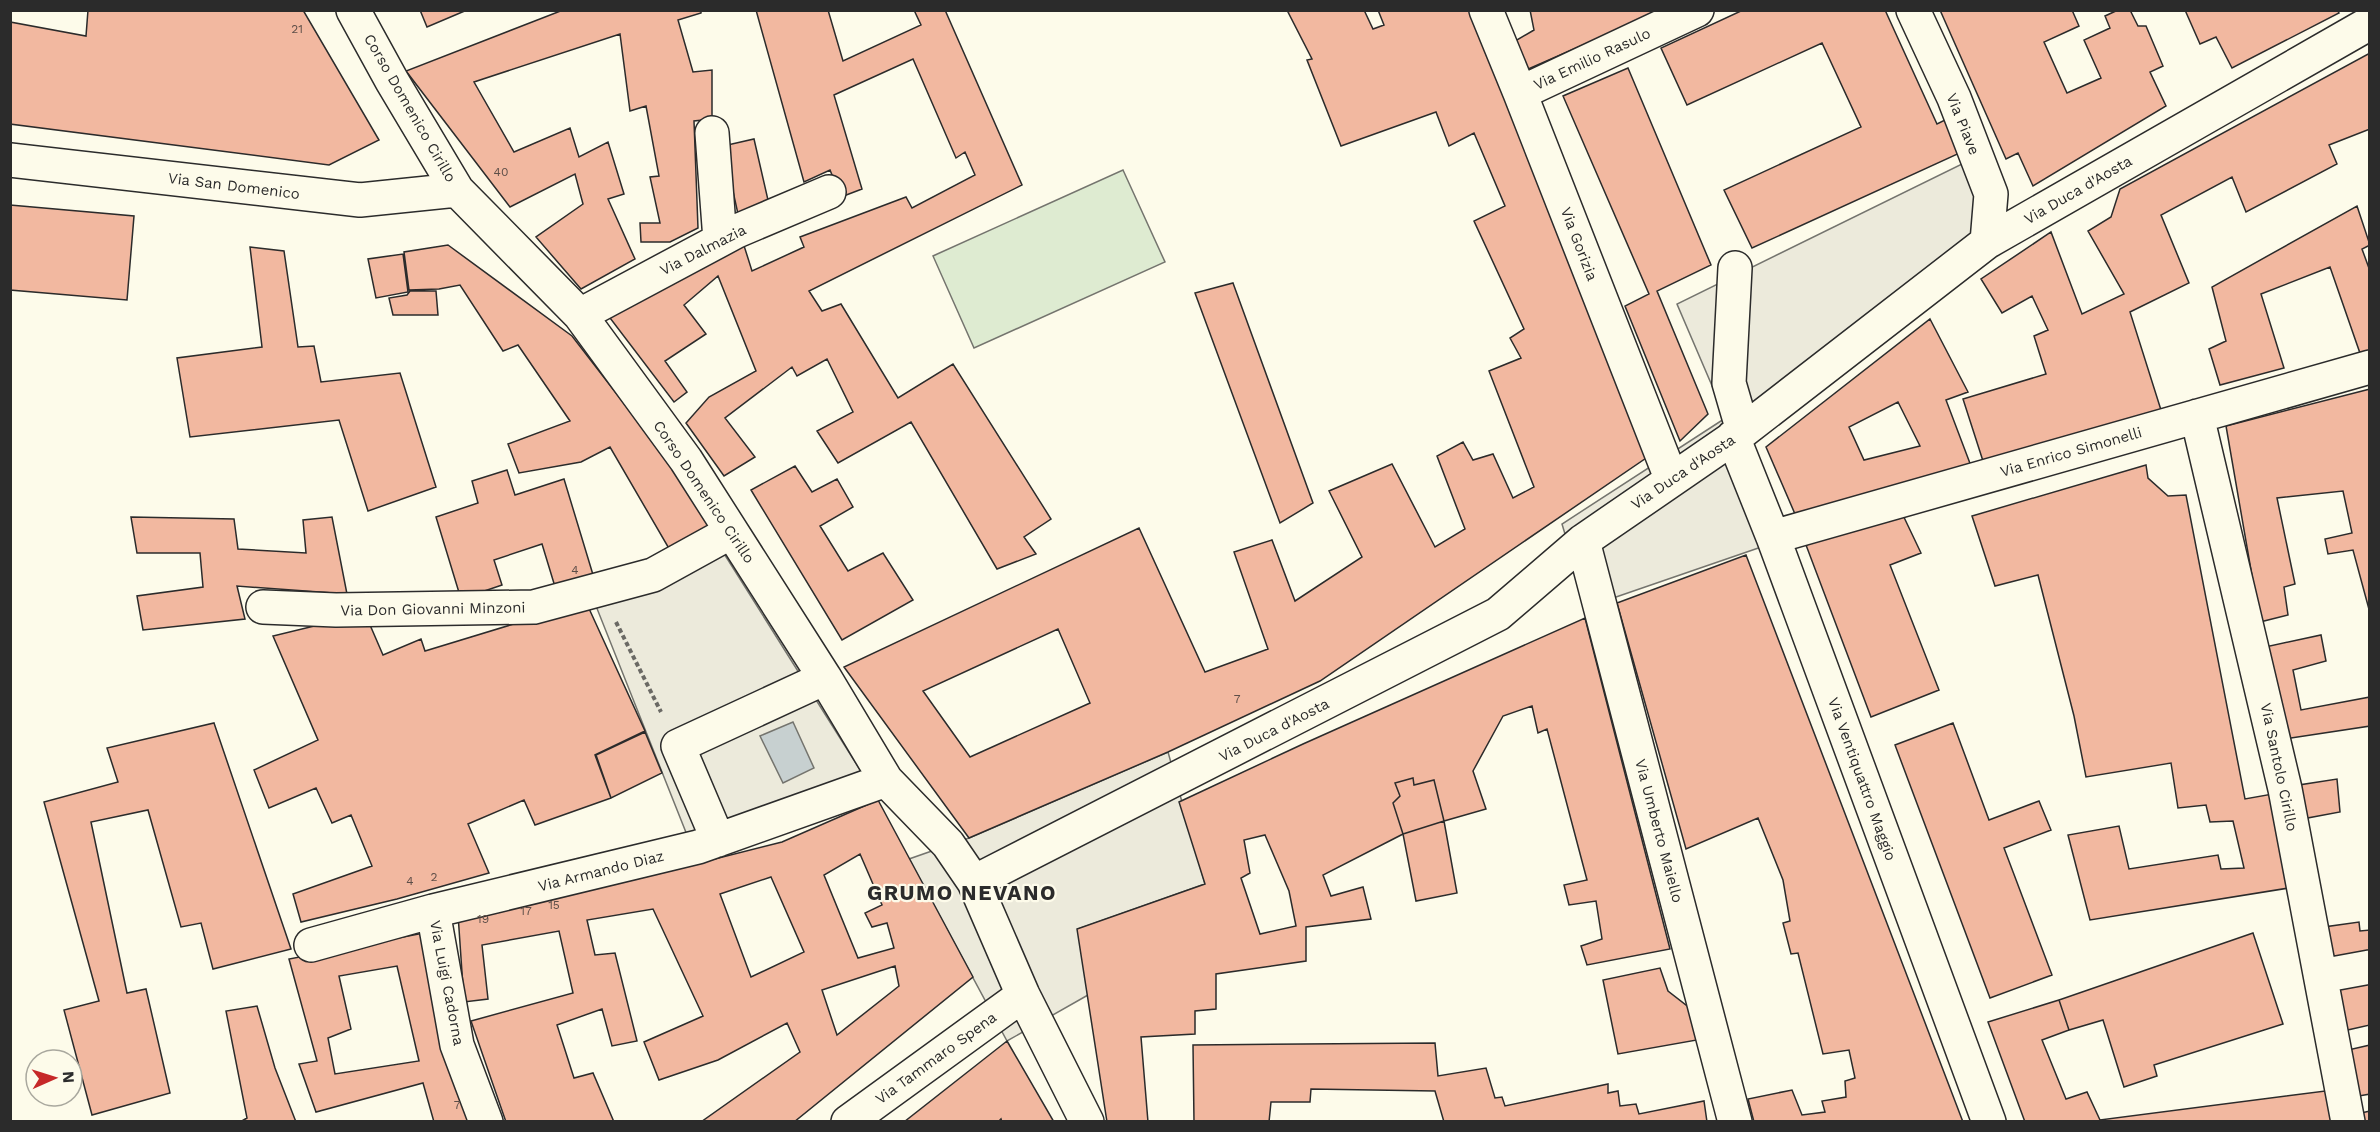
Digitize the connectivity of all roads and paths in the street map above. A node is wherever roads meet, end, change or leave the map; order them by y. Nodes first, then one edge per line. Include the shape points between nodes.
1 (353, 10) edge
2 (1486, 10) edge
3 (1697, 10) edge
4 (1913, 10) edge
5 (2370, 23) edge
6 (1520, 93) junction
7 (712, 132) dead end
8 (10, 160) edge
9 (457, 190) junction
10 (829, 192) dead end
11 (720, 240) junction
12 (1987, 242) junction
13 (1735, 268) dead end
14 (580, 315) junction
15 (2370, 367) edge
16 (2198, 416) junction
17 (1738, 434) junction
18 (1671, 478) junction
19 (731, 532) junction
20 (1773, 537) junction
21 (1583, 541) junction
22 (263, 608) dead end
23 (611, 613) dead end
24 (825, 678) junction
25 (678, 746) junction
26 (886, 780) junction
27 (718, 840) junction
28 (974, 882) junction
29 (433, 911) junction
30 (310, 945) dead end
31 (1004, 950) junction
32 (2370, 967) edge
33 (2321, 976) junction
34 (1023, 995) junction
35 (1085, 1116) edge
36 (486, 1122) edge
37 (848, 1122) edge
38 (1735, 1122) edge
39 (1989, 1122) edge
40 (2348, 1122) edge

1 - 9 street, Corso Domenico Cirillo
2 - 6 street, Via Gorizia
3 - 6 street, Via Emilio Rasulo
4 - 12 street, Via Piave via 1954,98 1991,194
5 - 12 street, Via Duca d'Aosta
6 - 18 street, Via Gorizia
7 - 11 street
8 - 9 street, Via San Domenico via 360,200
9 - 14 street, Corso Domenico Cirillo
10 - 11 street, Via Dalmazia
11 - 14 street, Via Dalmazia
12 - 17 street, Via Duca d'Aosta
13 - 17 street, Via Ventiquattro Maggio via 1729,383
14 - 19 street, Corso Domenico Cirillo via 686,460
15 - 16 street, Via Enrico Simonelli
16 - 20 street, Via Enrico Simonelli
16 - 33 street, Via Santolo Cirillo via 2285,789
17 - 18 street, Via Duca d'Aosta
17 - 20 street, Via Ventiquattro Maggio
18 - 21 street, Via Duca d'Aosta
19 - 22 street, Via Don Giovanni Minzoni via 653,575 534,607
19 - 24 street, Corso Domenico Cirillo
20 - 39 street, Via Ventiquattro Maggio
21 - 28 street, Via Duca d'Aosta via 1498,614
21 - 38 street, Via Umberto Maiello
23 - 25 path
24 - 25 street
24 - 26 street, Corso Domenico Cirillo
25 - 27 street
26 - 27 street, Via Armando Diaz
26 - 28 street, Corso Domenico Cirillo via 948,844
27 - 29 street, Via Armando Diaz
28 - 31 street, Corso Domenico Cirillo
29 - 30 street, Via Armando Diaz
29 - 36 street, Via Luigi Cadorna via 457,1045
31 - 34 street, Corso Domenico Cirillo
31 - 35 street via 1036,978 1079,1068
32 - 33 street
33 - 40 street, Via Santolo Cirillo
34 - 35 street, Corso Domenico Cirillo
34 - 37 street, Via Tammaro Spena

